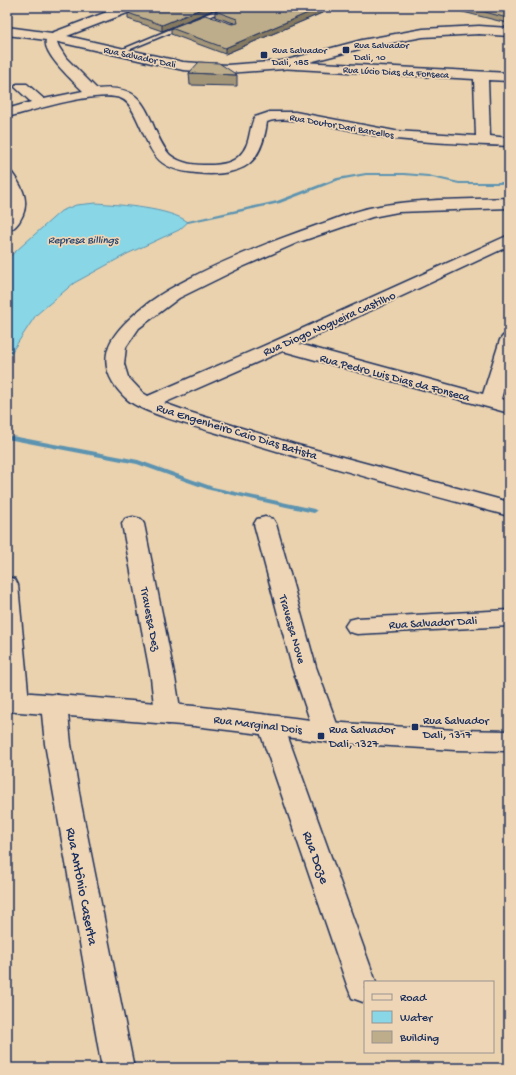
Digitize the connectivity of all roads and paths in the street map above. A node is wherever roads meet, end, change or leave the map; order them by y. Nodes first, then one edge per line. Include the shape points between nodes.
1 (131, 7) edge
2 (227, 8) edge
3 (205, 17) junction
4 (213, 20) edge
5 (8, 32) edge
6 (509, 32) edge
7 (54, 36) junction
8 (119, 52) junction
9 (287, 60) junction
10 (481, 75) junction
11 (509, 77) edge
12 (22, 88) dead end
13 (93, 93) junction
14 (42, 104) junction
15 (7, 113) edge
16 (482, 140) junction
17 (509, 142) edge
18 (7, 176) edge
19 (509, 203) edge
20 (7, 226) edge
21 (509, 240) edge
22 (501, 250) edge
23 (509, 340) edge
24 (282, 345) junction
25 (490, 402) junction
26 (147, 403) junction
27 (509, 407) edge
28 (509, 509) edge
29 (133, 524) dead end
30 (265, 524) dead end
31 (7, 585) edge
32 (509, 618) edge
33 (357, 626) dead end
34 (11, 702) edge
35 (54, 704) junction
36 (168, 714) junction
37 (270, 726) junction
38 (327, 732) junction
39 (509, 741) edge
40 (363, 988) dead end
41 (118, 1068) edge

1 - 7 street
2 - 3 lane
3 - 4 lane
3 - 8 lane
5 - 7 street, Rua Salvador Dali
6 - 9 street, Rua Salvador Dali via 479,30 422,33
7 - 8 street, Rua Salvador Dali
7 - 13 street via 52,48
8 - 9 street, Rua Salvador Dali via 183,66 227,69
9 - 10 street, Rua Lúcio Dias da Fonseca
10 - 11 street, Rua Lúcio Dias da Fonseca
10 - 16 street
12 - 14 street
13 - 14 street, Rua Doutor Dari Barcellos
13 - 16 street, Rua Doutor Dari Barcellos via 115,92 132,99 140,109 158,152 172,163 193,169 228,168 241,162 255,141 260,120 270,116 295,116 395,135
14 - 15 street, Rua Doutor Dari Barcellos
16 - 17 street, Rua Doutor Dari Barcellos
18 - 20 street via 18,195 17,209
19 - 26 street, Rua Engenheiro Caio Dias Batista via 405,207 368,213 285,242 173,294 132,324 116,347 115,364 119,378 136,397
21 - 22 street, Rua Diogo Nogueira Castilho
22 - 24 street, Rua Diogo Nogueira Castilho
23 - 25 street
24 - 25 street, Rua Pedro Luis Dias da Fonseca
24 - 26 street, Rua Diogo Nogueira Castilho
25 - 27 street, Rua Pedro Luis Dias da Fonseca
26 - 28 street, Rua Engenheiro Caio Dias Batista via 288,448
29 - 36 street, Travessa Dez
30 - 38 street, Travessa Nove via 301,660
31 - 34 street
32 - 33 street, Rua Salvador Dali
34 - 35 street, Rua Marginal Dois
35 - 36 street, Rua Marginal Dois
35 - 41 street, Rua Antônio Caserta via 64,782
36 - 37 street, Rua Marginal Dois
37 - 38 street, Rua Marginal Dois
37 - 40 street, Rua Doze
38 - 39 street, Rua Marginal Dois

